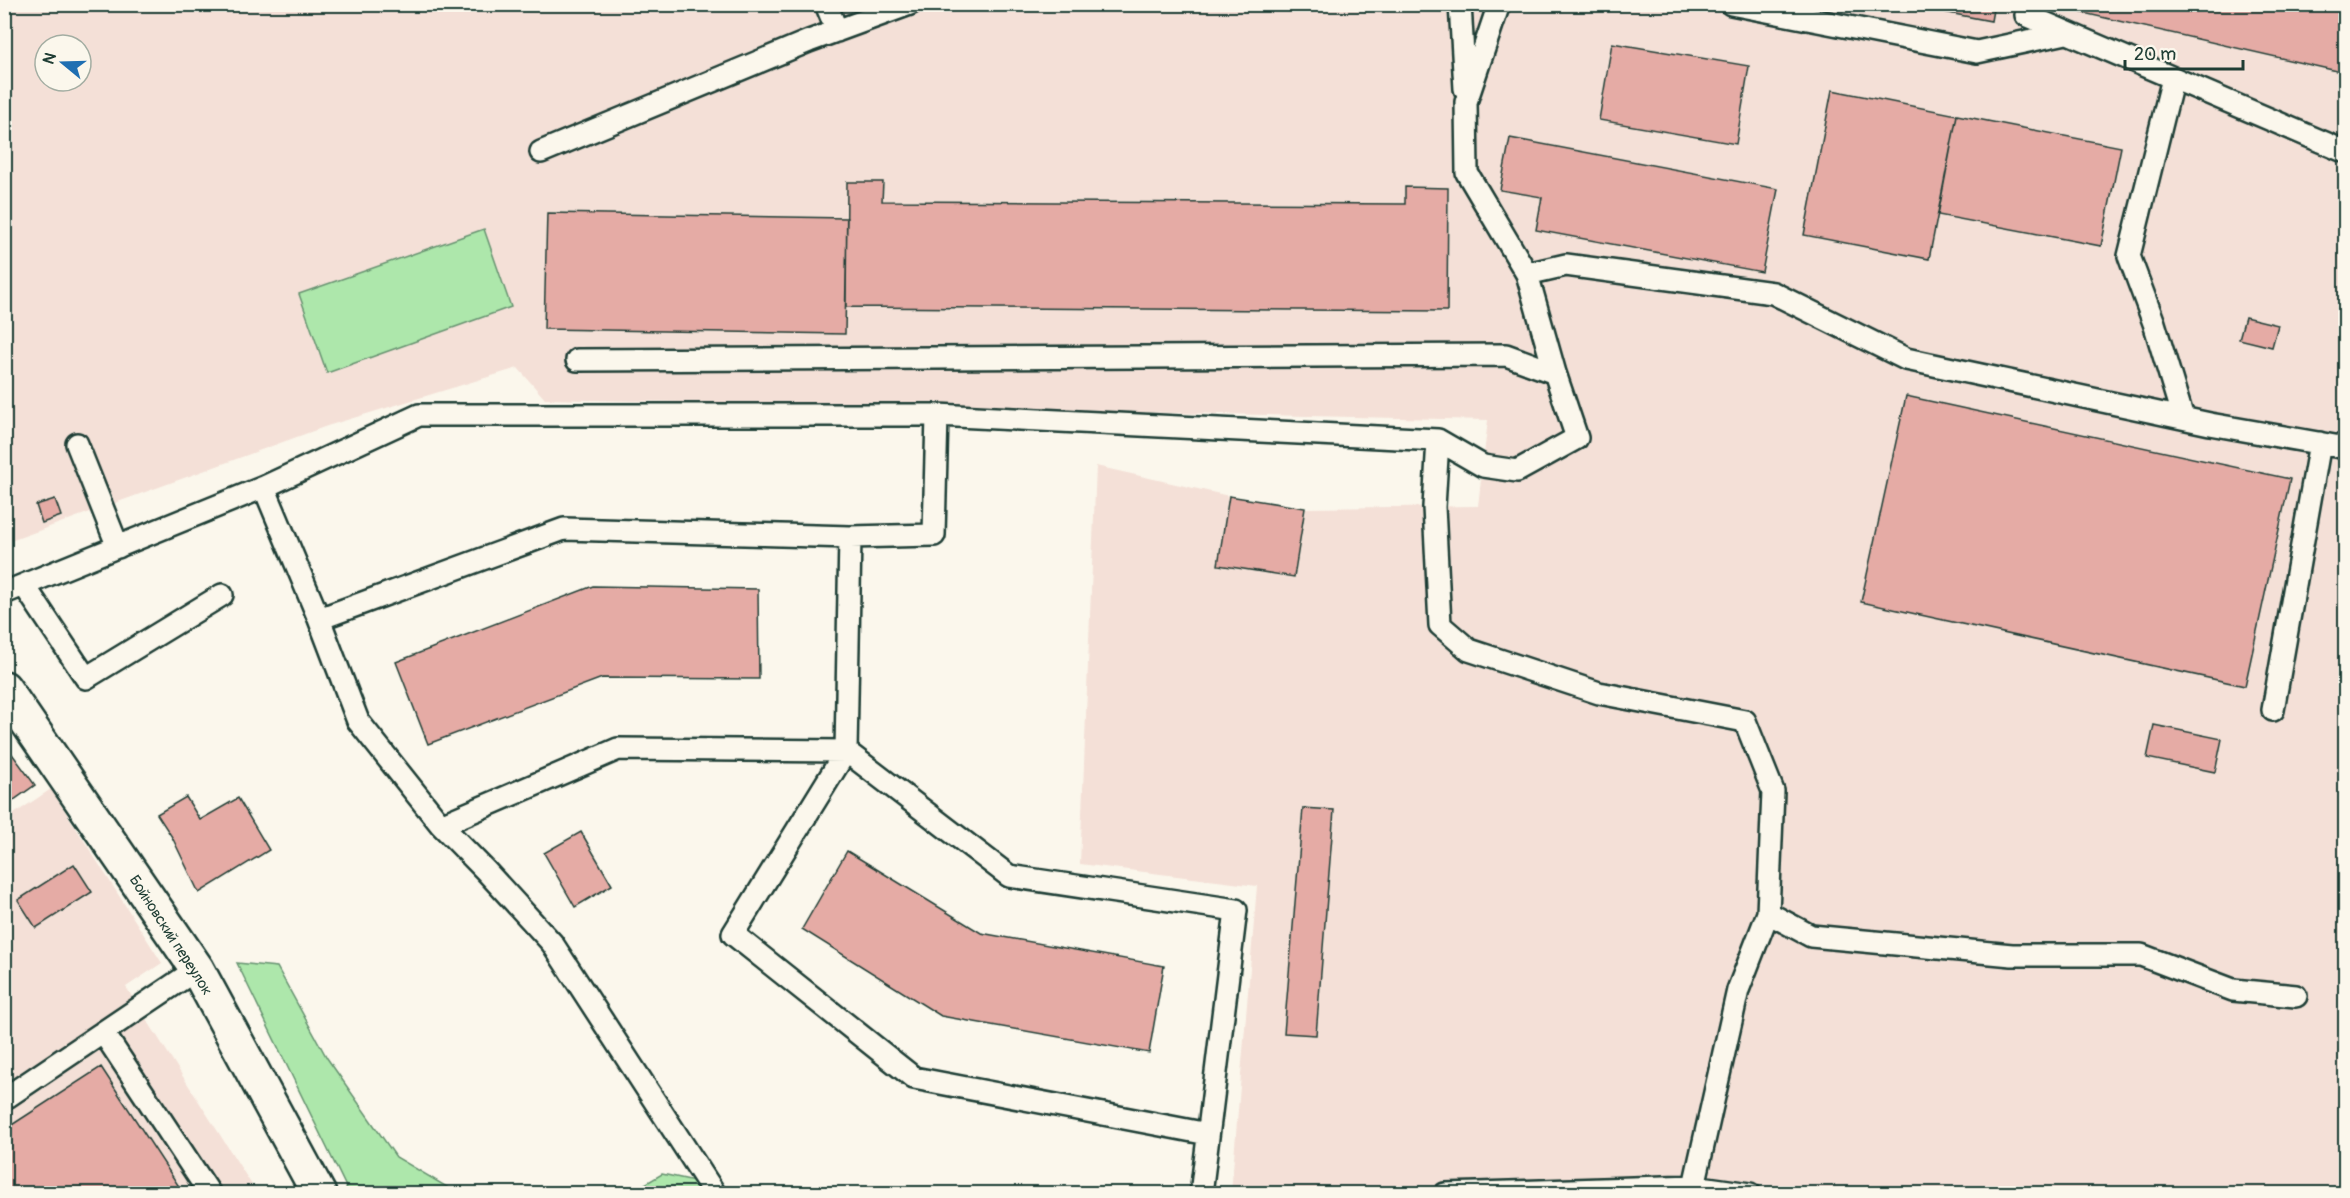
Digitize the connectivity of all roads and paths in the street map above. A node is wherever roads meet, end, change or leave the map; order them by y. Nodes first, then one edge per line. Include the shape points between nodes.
1 (826, 4) edge
2 (910, 4) edge
3 (1460, 4) edge
4 (1499, 4) edge
5 (1731, 4) edge
6 (2029, 4) edge
7 (837, 31) junction
8 (2066, 33) junction
9 (2173, 78) junction
10 (1466, 102) junction
11 (541, 152) dead end
12 (2346, 152) edge
13 (1527, 274) junction
14 (577, 360) dead end
15 (1555, 374) junction
16 (937, 416) junction
17 (2183, 418) junction
18 (1438, 440) junction
19 (2320, 443) junction
20 (77, 444) dead end
21 (2346, 448) edge
22 (264, 487) junction
23 (850, 537) junction
24 (118, 546) junction
25 (14, 589) edge
26 (222, 595) dead end
27 (319, 619) junction
28 (4, 688) edge
29 (2273, 710) dead end
30 (846, 751) junction
31 (441, 825) junction
32 (1768, 914) junction
33 (197, 969) junction
34 (2296, 996) dead end
35 (103, 1032) junction
36 (4, 1099) edge
37 (1208, 1134) junction
38 (1694, 1186) junction
39 (210, 1194) edge
40 (319, 1194) edge
41 (715, 1194) edge
42 (1202, 1194) edge
43 (1445, 1194) edge
44 (1750, 1194) edge

1 - 7 lane
2 - 7 lane
3 - 10 lane
4 - 10 lane
5 - 8 lane via 1977,52
6 - 8 lane via 2026,15
7 - 11 lane
8 - 9 lane
9 - 12 lane
9 - 17 lane via 2129,256
10 - 13 lane via 1467,173
13 - 15 lane
13 - 17 lane via 1566,265 1773,293 1906,359
14 - 15 lane via 1506,355
15 - 18 lane via 1577,438 1516,471 1483,466
16 - 18 lane
16 - 22 lane via 419,415
16 - 23 lane via 934,535
17 - 19 lane
18 - 32 lane via 1434,507 1440,625 1469,650 1599,693 1745,721 1773,791
19 - 21 lane
19 - 29 lane
20 - 24 lane
22 - 24 lane
22 - 27 lane
23 - 27 lane via 564,528
23 - 30 lane
24 - 25 lane
25 - 26 lane via 86,678
27 - 31 lane via 358,721
28 - 33 street, Бойновский переулок
30 - 31 lane via 618,749
30 - 37 lane via 1009,876 1236,910
30 - 37 lane via 733,933 914,1078
31 - 41 lane via 552,943
32 - 34 lane via 1811,936 2012,955 2141,955 2233,990
32 - 38 lane via 1738,990
33 - 35 lane
33 - 40 street, Бойновский переулок
35 - 36 lane
35 - 39 lane
37 - 42 lane
38 - 43 lane
38 - 44 lane

